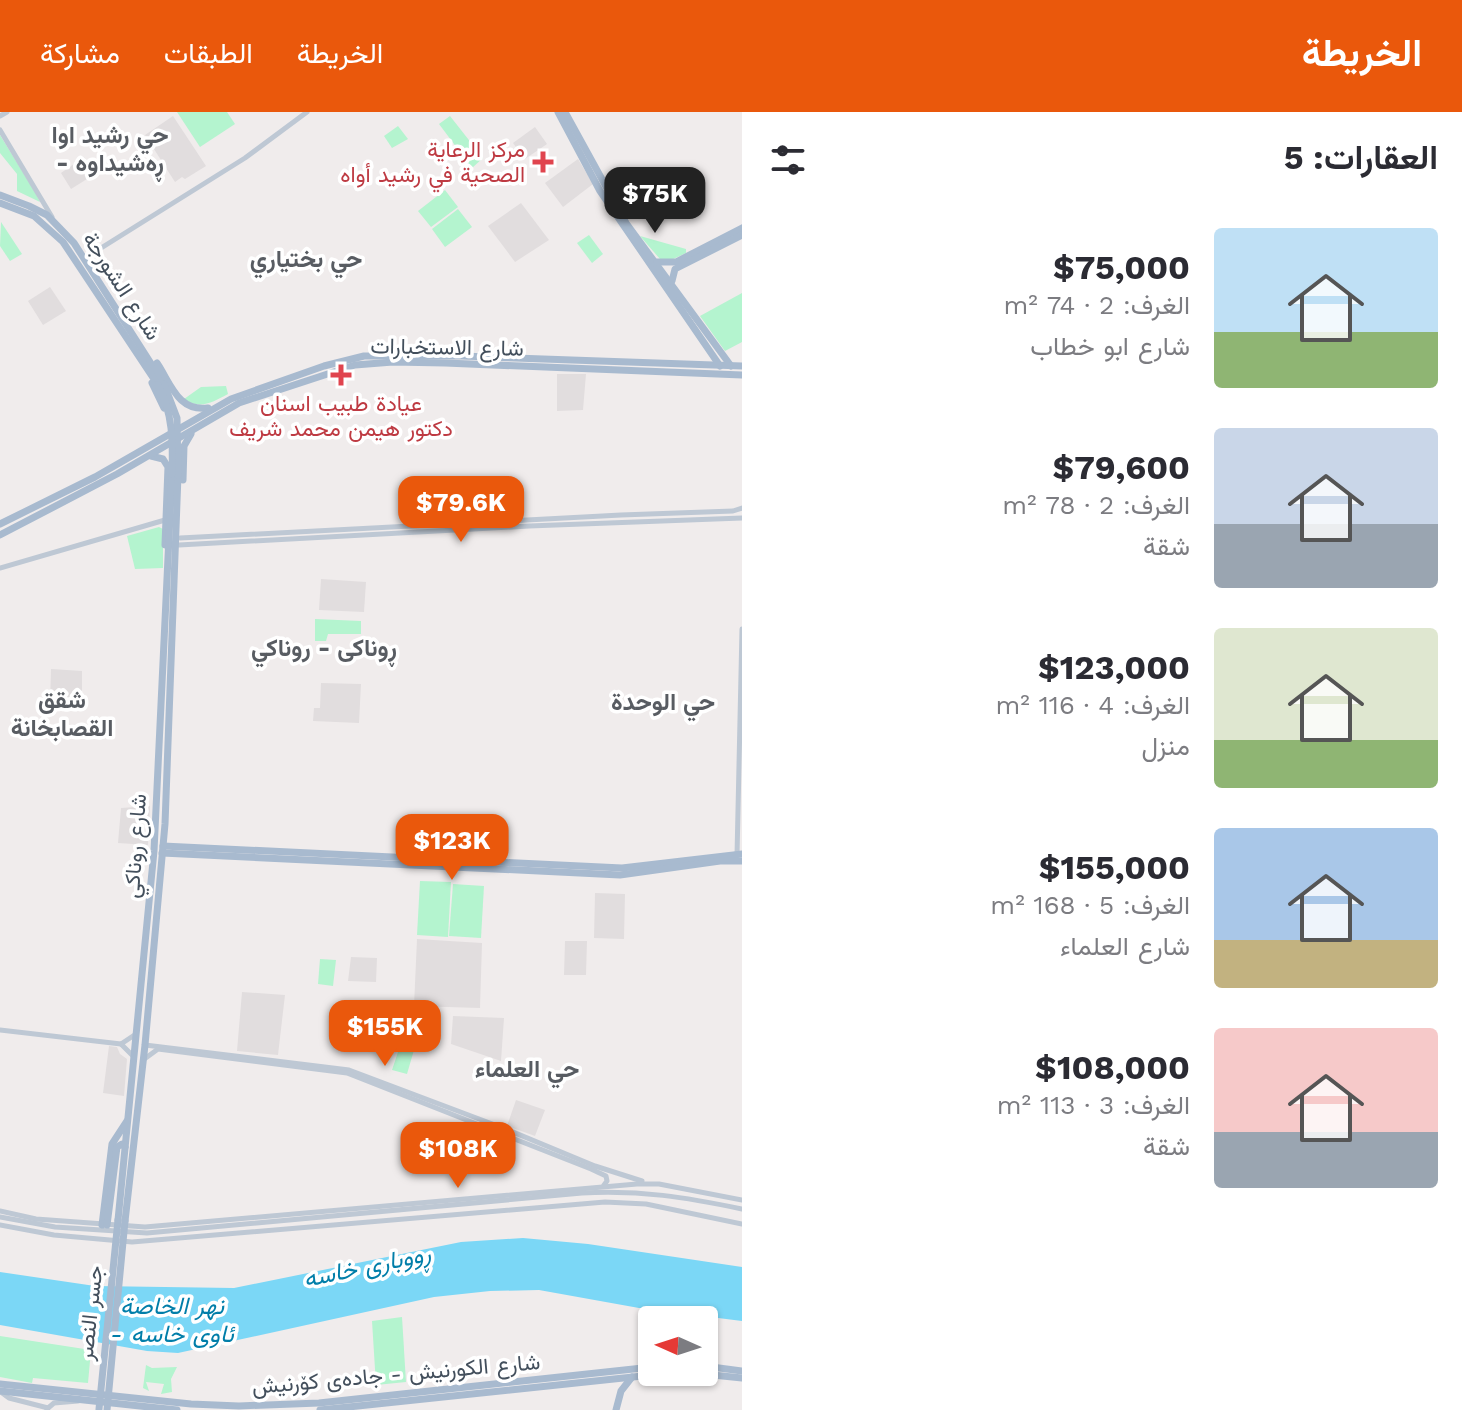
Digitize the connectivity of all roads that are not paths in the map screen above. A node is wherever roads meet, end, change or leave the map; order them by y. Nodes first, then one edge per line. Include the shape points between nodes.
1 (7, 112) edge
2 (307, 112) edge
3 (564, 115) edge
4 (0, 116) edge
5 (0, 130) edge
6 (0, 195) edge
7 (0, 203) edge
8 (45, 203) junction
9 (36, 209) junction
10 (55, 221) junction
11 (742, 228) edge
12 (742, 235) edge
13 (85, 258) junction
14 (656, 261) junction
15 (677, 264) junction
16 (93, 279) junction
17 (672, 283) junction
18 (116, 315) junction
19 (339, 365) junction
20 (720, 366) junction
21 (731, 366) junction
22 (742, 366) edge
23 (645, 367) junction
24 (742, 375) edge
25 (179, 401) junction
26 (162, 403) junction
27 (214, 407) junction
28 (204, 423) junction
29 (160, 438) junction
30 (183, 459) junction
31 (142, 460) junction
32 (173, 472) junction
33 (742, 508) edge
34 (29, 510) junction
35 (731, 515) junction
36 (34, 518) junction
37 (742, 518) edge
38 (165, 520) junction
39 (0, 524) edge
40 (0, 535) edge
41 (179, 542) junction
42 (0, 568) edge
43 (175, 577) junction
44 (167, 592) junction
45 (742, 629) edge
46 (168, 650) junction
47 (162, 850) junction
48 (739, 858) edge
49 (151, 927) junction
50 (0, 1030) edge
51 (137, 1033) junction
52 (121, 1044) junction
53 (145, 1045) junction
54 (139, 1059) junction
55 (128, 1119) junction
56 (125, 1149) junction
57 (650, 1183) junction
58 (603, 1186) junction
59 (582, 1190) junction
60 (526, 1199) junction
61 (742, 1200) edge
62 (396, 1207) junction
63 (527, 1207) junction
64 (742, 1209) edge
65 (0, 1211) edge
66 (0, 1217) edge
67 (274, 1219) junction
68 (121, 1220) junction
69 (290, 1220) junction
70 (76, 1223) junction
71 (742, 1224) edge
72 (0, 1225) edge
73 (105, 1225) junction
74 (63, 1227) junction
75 (172, 1228) junction
76 (291, 1228) junction
77 (718, 1368) edge
78 (638, 1369) edge
79 (742, 1371) edge
80 (634, 1376) junction
81 (638, 1376) edge
82 (718, 1376) edge
83 (742, 1378) edge
84 (611, 1379) junction
85 (0, 1384) edge
86 (500, 1386) junction
87 (486, 1388) junction
88 (0, 1391) edge
89 (621, 1391) junction
90 (80, 1400) junction
91 (44, 1408) edge
92 (99, 1410) edge
93 (107, 1410) edge
94 (177, 1410) edge
95 (320, 1410) edge
96 (616, 1410) edge

1 - 4 street
2 - 13 street via 245,158
3 - 14 main road via 616,207
3 - 20 main road via 606,201
5 - 8 street
6 - 9 main road, شارع الشورجة
7 - 16 main road via 34,216
8 - 9 street
8 - 10 street
9 - 10 main road, شارع الشورجة
10 - 13 main road, شارع الشورجة
11 - 15 main road
12 - 15 main road
13 - 16 main road, شارع الشورجة
14 - 15 main road
14 - 17 main road
15 - 17 main road
16 - 18 main road
17 - 21 main road
18 - 25 main road via 151,354
18 - 26 main road
18 - 32 main road, bridge via 161,384 172,424
19 - 23 main road, شارع الاستخبارات via 381,354
19 - 27 main road, شارع الاستخبارات
19 - 28 main road, شارع الاستخبارات via 239,403
20 - 21 main road, شارع الاستخبارات
20 - 23 main road, شارع الاستخبارات
21 - 22 main road, شارع الاستخبارات
23 - 24 main road, شارع الاستخبارات
25 - 26 main road via 173,411
25 - 27 main road via 198,409
26 - 29 main road via 168,429
27 - 29 main road, شارع الاستخبارات
28 - 30 main road via 185,442
28 - 31 main road, شارع الاستخبارات
29 - 34 main road, شارع الاستخبارات
30 - 32 main road via 172,458
30 - 41 main road
31 - 32 main road via 158,456
31 - 36 main road, شارع الاستخبارات
32 - 38 main road
32 - 43 main road, شارع روناكي
32 - 44 main road, شارع روناكي
33 - 35 street
34 - 36 main road
34 - 39 main road, شارع الاستخبارات
35 - 37 street
35 - 41 street
36 - 40 main road, شارع الاستخبارات
38 - 42 street
38 - 44 main road
41 - 43 main road
43 - 46 main road, شارع روناكي
44 - 46 main road, شارع روناكي
45 - 48 street
46 - 47 main road, شارع روناكي
46 - 49 main road, شارع روناكي
47 - 48 main road via 620,875
47 - 49 main road, شارع روناكي
49 - 51 main road, شارع روناكي
49 - 53 main road, شارع روناكي
50 - 52 street
51 - 52 street
51 - 54 main road, شارع روناكي
52 - 54 street
53 - 54 main road, شارع روناكي
53 - 57 street via 349,1070
54 - 55 main road, شارع روناكي
54 - 58 street via 158,1049 347,1073 591,1169 607,1178
54 - 68 main road, شارع روناكي
55 - 56 main road, شارع روناكي
55 - 73 main road via 112,1144
56 - 68 main road, شارع روناكي
56 - 73 main road via 122,1144 117,1147
57 - 58 street
57 - 61 street
58 - 59 street
59 - 60 street
59 - 62 street
59 - 64 street via 648,1192
60 - 62 street
60 - 63 street
62 - 67 street
62 - 69 street
63 - 71 street via 625,1202
63 - 76 street
65 - 70 street
66 - 74 street
67 - 69 street
67 - 75 street
68 - 92 main road, جسر النصر, bridge
68 - 93 main road, جسر النصر, bridge
69 - 76 street
70 - 73 street
70 - 74 street
72 - 76 street via 132,1242
73 - 75 street
74 - 75 street via 133,1234
77 - 79 main road
78 - 86 main road, شارع الكورنيش - جادەی کۆرنیش
80 - 81 main road, شارع الكورنيش - جادەی کۆرنیش
80 - 84 main road, شارع الكورنيش - جادەی کۆرنیش
80 - 89 main road
82 - 83 main road, شارع الكورنيش - جادەی کۆرنیش
84 - 86 main road, شارع الكورنيش - جادەی کۆرنیش
84 - 89 main road
85 - 87 main road, شارع الكورنيش - جادەی کۆرنیش via 239,1406
86 - 87 main road, شارع الكورنيش - جادەی کۆرنیش
87 - 95 main road, شارع الكورنيش - جادەی کۆرنیش
88 - 90 main road
88 - 91 street
89 - 96 main road
90 - 91 street
90 - 94 main road

